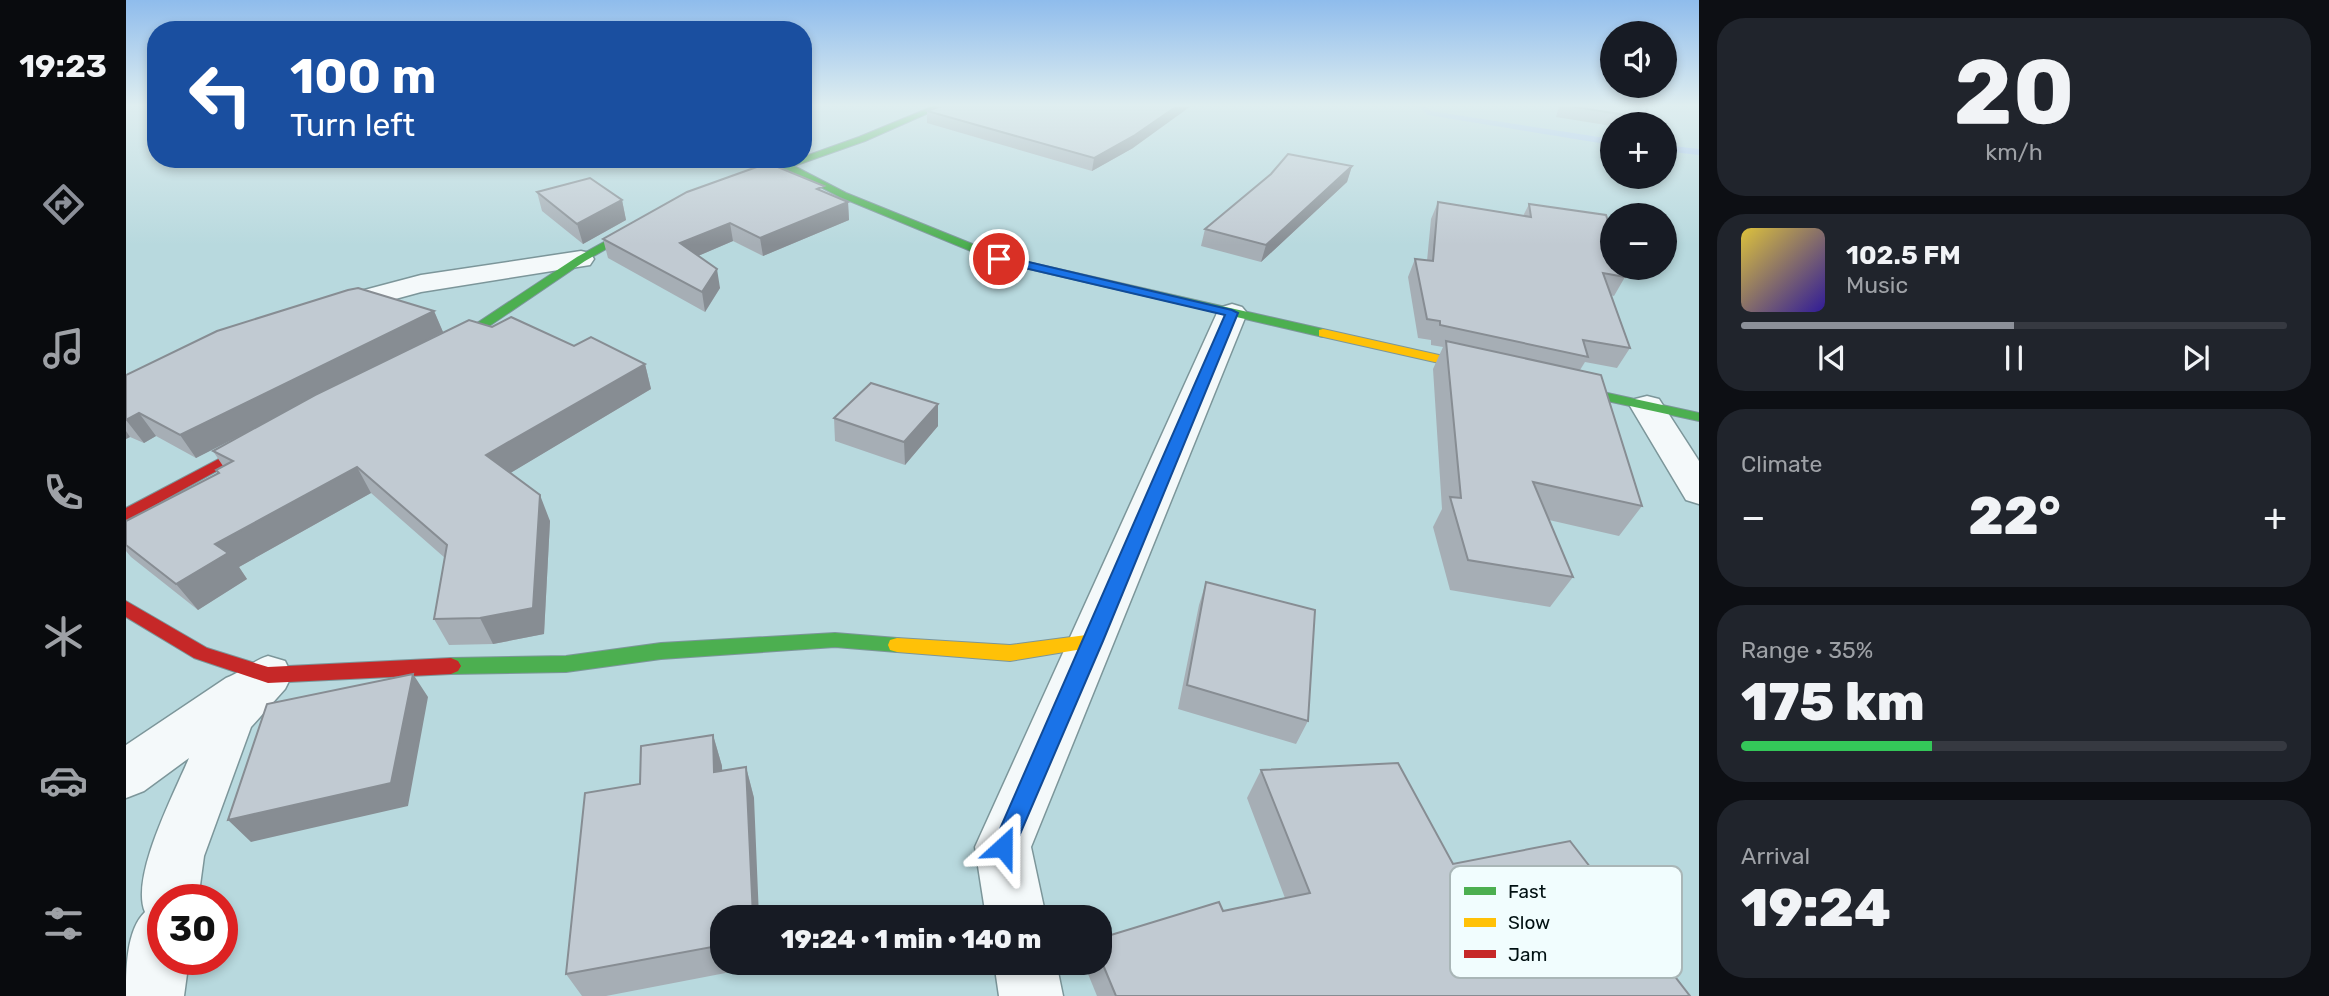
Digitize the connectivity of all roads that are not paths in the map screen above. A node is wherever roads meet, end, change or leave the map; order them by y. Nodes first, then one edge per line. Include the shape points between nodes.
1 (776, 168) edge
2 (796, 168) edge
3 (762, 174) edge
4 (663, 212) edge
5 (581, 259) junction
6 (1232, 313) junction
7 (300, 318) edge
8 (422, 358) edge
9 (1500, 373) edge
10 (1540, 382) edge
11 (1647, 406) junction
12 (1699, 417) edge
13 (280, 430) edge
14 (1699, 491) edge
15 (126, 515) edge
16 (126, 608) edge
17 (1094, 641) junction
18 (268, 675) junction
19 (126, 774) edge
20 (172, 884) edge
21 (1014, 905) edge
22 (156, 975) edge
23 (1027, 975) edge
24 (152, 996) edge
25 (1031, 996) edge

1 - 3 street
2 - 6 street via 843,195 999,259
4 - 5 street
5 - 7 street via 408,288
5 - 8 street via 468,334
6 - 9 street
6 - 17 street
10 - 11 street
11 - 12 street
11 - 14 street
13 - 15 street
16 - 18 street via 201,653
17 - 18 street via 1010,653 835,640 661,651 566,664
17 - 21 street via 1003,847
18 - 19 street
18 - 20 street via 232,716 176,856
22 - 24 street
23 - 25 street

